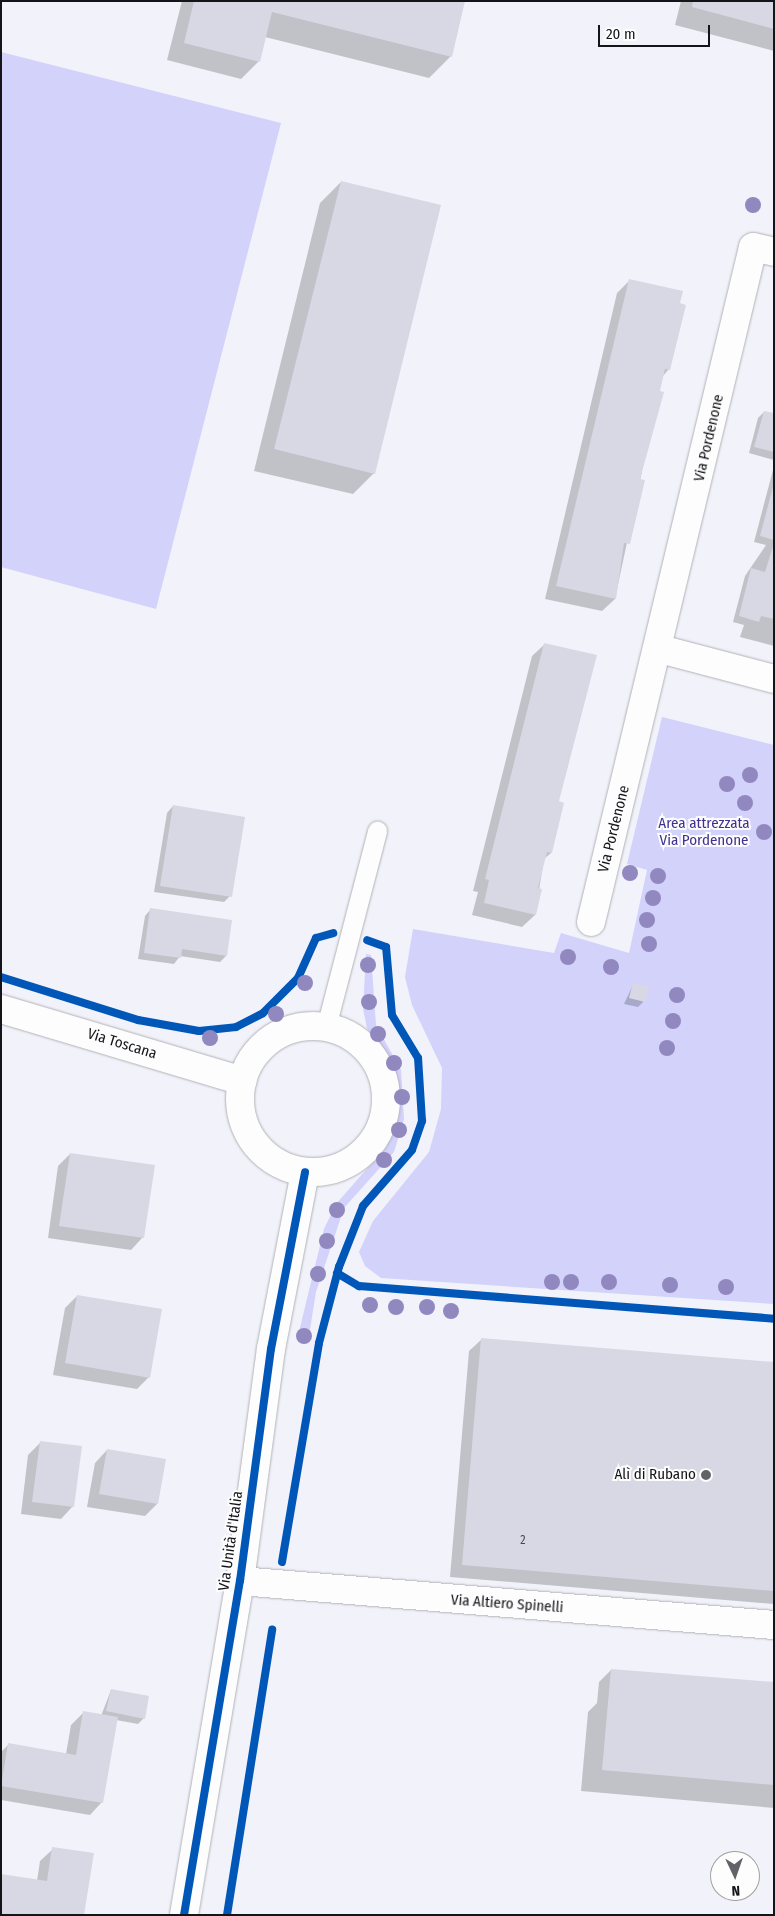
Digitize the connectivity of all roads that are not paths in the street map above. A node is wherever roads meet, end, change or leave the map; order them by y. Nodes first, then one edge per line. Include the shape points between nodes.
1 (774, 252) edge
2 (660, 649) junction
3 (774, 679) edge
4 (377, 831) dead end
5 (591, 922) dead end
6 (1, 1009) edge
7 (326, 1027) junction
8 (242, 1080) junction
9 (305, 1172) junction
10 (240, 1581) junction
11 (774, 1625) edge
12 (184, 1915) edge

1 - 2 street, Via Pordenone via 753,247
2 - 3 street
2 - 5 street, Via Pordenone
4 - 7 lane
6 - 8 street, Via Toscana
7 - 8 street via 290,1029 273,1037 249,1063
7 - 9 street via 350,1035 369,1051 382,1072 387,1097 384,1121 372,1144 354,1161 331,1171
8 - 9 street via 243,1122 253,1141 267,1157
9 - 10 street, Via Unità d'Italia via 271,1349
10 - 11 street, Via Altiero Spinelli
10 - 12 street, Via Unità d'Italia

